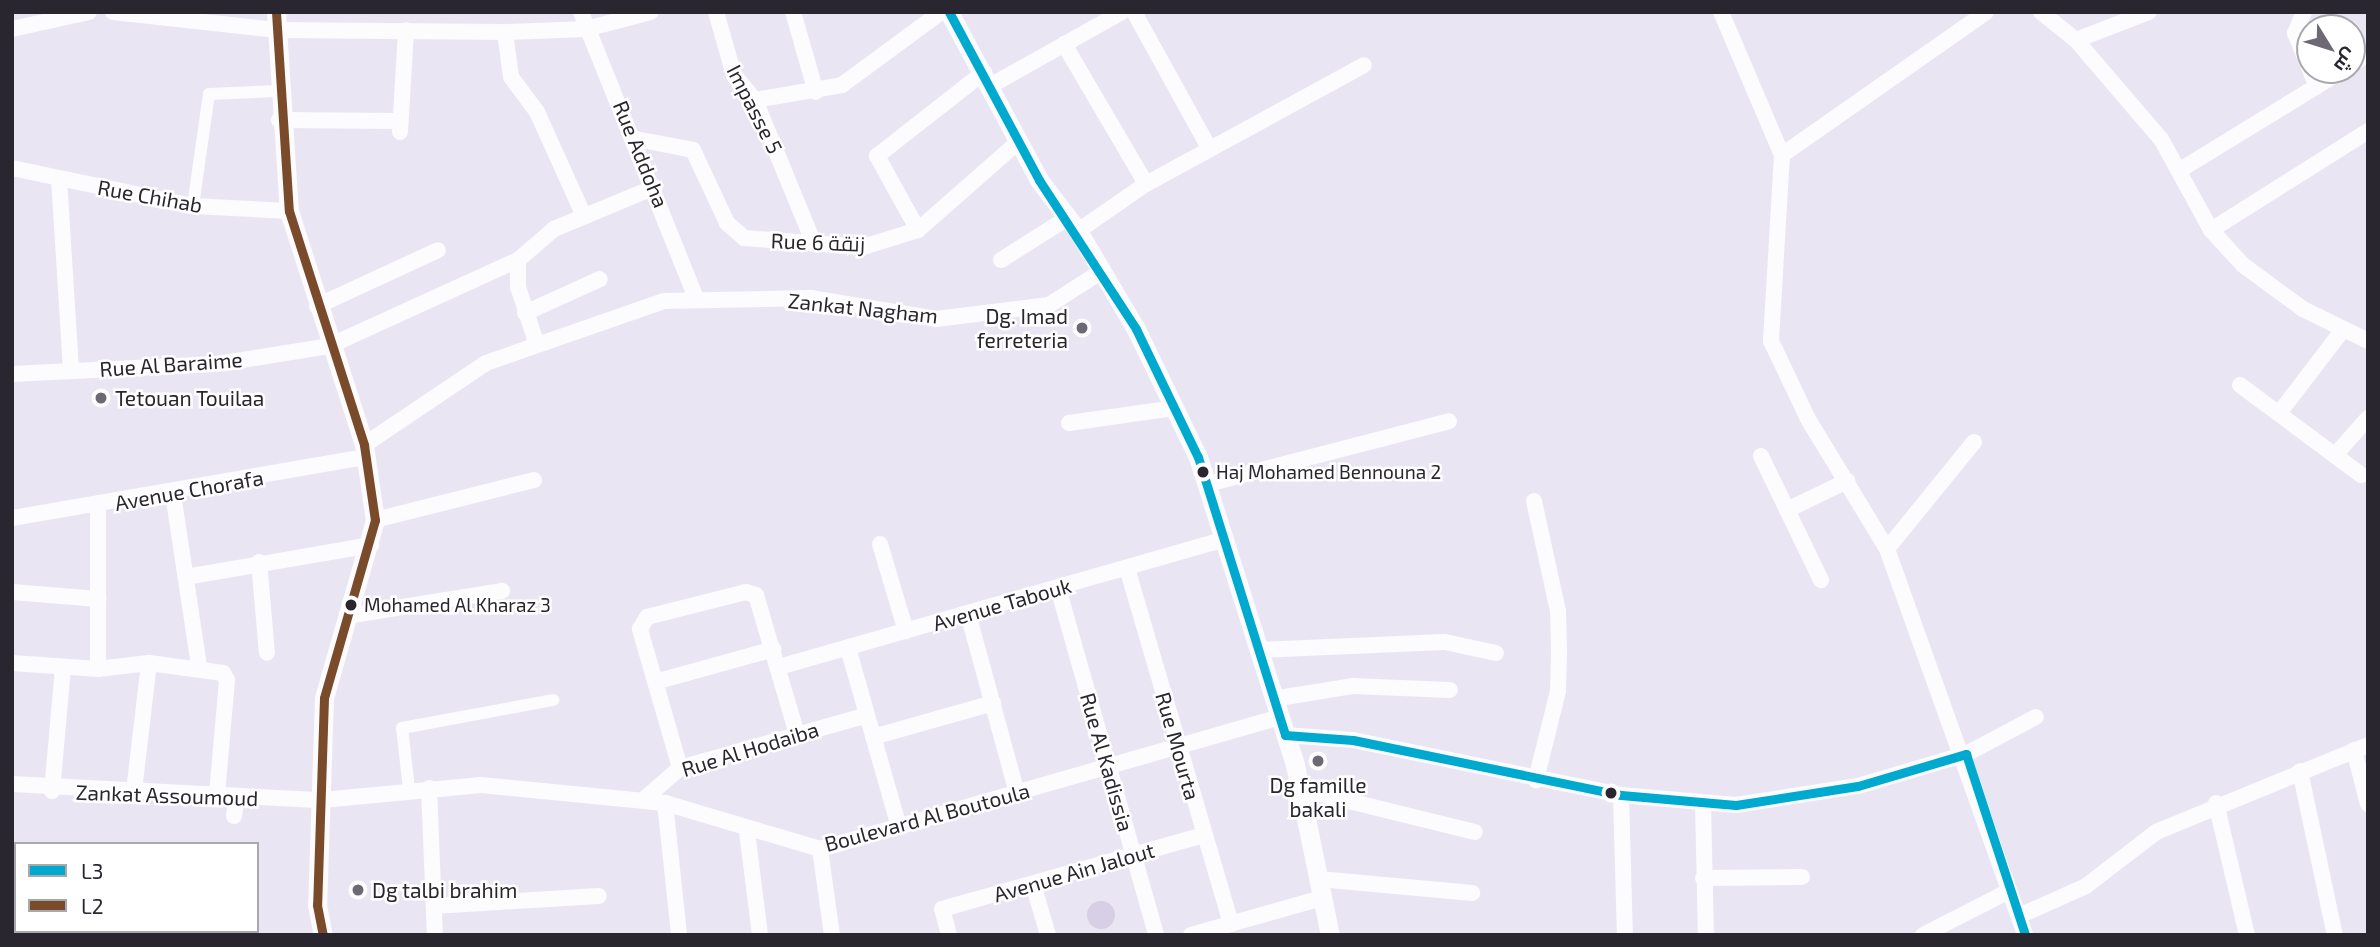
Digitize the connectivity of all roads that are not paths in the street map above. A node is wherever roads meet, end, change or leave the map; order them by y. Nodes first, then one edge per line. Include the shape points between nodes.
1 (89, 12) edge
2 (113, 12) edge
3 (581, 12) edge
4 (651, 12) edge
5 (716, 12) edge
6 (793, 12) edge
7 (941, 12) edge
8 (948, 12) edge
9 (1122, 12) edge
10 (1133, 12) edge
11 (1721, 12) edge
12 (1986, 12) edge
13 (2041, 12) edge
14 (2149, 12) edge
15 (2304, 12) edge
16 (276, 21) edge
17 (12, 29) edge
18 (586, 29) junction
19 (406, 30) junction
20 (505, 32) junction
21 (2076, 40) junction
22 (1064, 44) junction
23 (1364, 65) dead end
24 (987, 79) junction
25 (2322, 84) edge
26 (2317, 87) junction
27 (277, 91) junction
28 (816, 92) junction
29 (755, 100) junction
30 (279, 120) junction
31 (2368, 131) edge
32 (636, 139) junction
33 (1018, 142) junction
34 (1209, 148) junction
35 (1782, 155) junction
36 (12, 168) edge
37 (2179, 170) junction
38 (59, 179) junction
39 (1146, 184) junction
40 (655, 187) junction
41 (193, 206) junction
42 (289, 211) junction
43 (584, 216) junction
44 (1073, 224) junction
45 (918, 230) junction
46 (2211, 230) junction
47 (814, 244) junction
48 (438, 250) dead end
49 (518, 260) junction
50 (1001, 260) dead end
51 (1102, 271) junction
52 (600, 279) dead end
53 (696, 299) junction
54 (317, 306) junction
55 (525, 313) junction
56 (2342, 331) junction
57 (2368, 341) edge
58 (536, 342) junction
59 (328, 346) junction
60 (71, 371) junction
61 (12, 374) edge
62 (2240, 385) dead end
63 (1174, 408) junction
64 (2280, 412) junction
65 (2368, 418) edge
66 (1449, 421) dead end
67 (1069, 423) dead end
68 (1974, 442) dead end
69 (365, 451) junction
70 (2336, 454) junction
71 (1761, 456) dead end
72 (2361, 475) dead end
73 (534, 480) dead end
74 (1847, 481) junction
75 (1208, 484) junction
76 (173, 494) junction
77 (1534, 501) dead end
78 (98, 506) junction
79 (1787, 510) junction
80 (12, 518) edge
81 (375, 520) junction
82 (1224, 539) junction
83 (880, 544) dead end
84 (370, 545) junction
85 (1887, 549) junction
86 (259, 562) junction
87 (1127, 568) junction
88 (186, 577) junction
89 (1821, 580) dead end
90 (1058, 588) junction
91 (502, 591) dead end
92 (12, 592) edge
93 (99, 599) junction
94 (968, 614) junction
95 (353, 615) junction
96 (906, 631) junction
97 (849, 648) junction
98 (774, 649) junction
99 (1259, 650) junction
100 (267, 653) dead end
101 (1496, 653) dead end
102 (12, 663) edge
103 (149, 663) junction
104 (199, 666) junction
105 (779, 667) junction
106 (63, 668) junction
107 (98, 669) junction
108 (655, 682) junction
109 (1450, 690) dead end
110 (553, 700) dead end
111 (993, 703) junction
112 (867, 715) junction
113 (1279, 717) junction
114 (2036, 717) dead end
115 (797, 734) junction
116 (873, 737) junction
117 (1178, 747) junction
118 (2361, 748) edge
119 (1966, 754) junction
120 (1108, 766) junction
121 (680, 768) junction
122 (2300, 771) junction
123 (1536, 780) junction
124 (12, 785) edge
125 (429, 788) junction
126 (409, 789) junction
127 (1300, 789) junction
128 (51, 790) junction
129 (134, 791) junction
130 (1017, 793) junction
131 (1621, 795) junction
132 (217, 796) junction
133 (237, 798) junction
134 (322, 800) junction
135 (643, 800) junction
136 (665, 803) junction
137 (2216, 803) junction
138 (1703, 804) junction
139 (2368, 804) edge
140 (234, 816) dead end
141 (899, 827) junction
142 (747, 832) junction
143 (1475, 832) dead end
144 (1204, 835) junction
145 (820, 849) junction
146 (1134, 855) junction
147 (1802, 877) dead end
148 (1703, 878) junction
149 (1319, 879) junction
150 (1033, 884) junction
151 (2009, 891) junction
152 (1472, 893) dead end
153 (599, 896) dead end
154 (1322, 898) junction
155 (434, 906) junction
156 (2019, 916) junction
157 (1231, 924) junction
158 (323, 935) edge
159 (435, 935) edge
160 (680, 935) edge
161 (760, 935) edge
162 (832, 935) edge
163 (949, 935) edge
164 (1048, 935) edge
165 (1156, 935) edge
166 (1191, 935) edge
167 (1330, 935) edge
168 (1625, 935) edge
169 (1706, 935) edge
170 (1923, 935) edge
171 (2025, 935) edge
172 (2247, 935) edge
173 (2335, 935) edge

1 - 17 street
2 - 16 street
3 - 18 street, Rue Addoha
4 - 18 street
5 - 29 street, Impasse 5 via 734,75
6 - 28 street
7 - 28 street via 856,76
8 - 24 street
9 - 22 street
10 - 34 street
11 - 35 street
12 - 35 street
13 - 21 street
14 - 21 street
15 - 26 street via 2295,33
16 - 19 street
16 - 27 street
18 - 20 street
18 - 32 street, Rue Addoha
19 - 20 street
19 - 30 street via 400,126
20 - 43 street via 511,77 537,112
21 - 37 street
22 - 24 street
22 - 39 street
23 - 34 street
24 - 33 street
24 - 45 street via 877,156
25 - 26 street
26 - 37 street
27 - 30 street
27 - 41 street via 209,94
28 - 29 street
29 - 47 street, Impasse 5
30 - 42 street
31 - 46 street
32 - 40 street, Rue Addoha
32 - 47 street, Rue 6 زنقة via 693,150 734,233
33 - 44 street
33 - 45 street, Rue 6 زنقة
34 - 39 street
35 - 74 street via 1771,341 1808,419
36 - 38 street, Rue Chihab
37 - 46 street
38 - 41 street, Rue Chihab
38 - 60 street
39 - 44 street
40 - 43 street
40 - 53 street, Rue Addoha
41 - 42 street, Rue Chihab
42 - 54 street
43 - 49 street via 554,229
44 - 50 street
44 - 51 street
45 - 47 street, Rue 6 زنقة via 863,247
46 - 56 street via 2243,265
48 - 54 street
49 - 55 street
49 - 59 street, Rue Al Baraime
51 - 53 street, Zankat Nagham via 1049,305 936,319 810,298
51 - 63 street
52 - 55 street
53 - 58 street, Zankat Nagham via 664,301
54 - 59 street
55 - 58 street
56 - 57 street
56 - 64 street
58 - 69 street, Zankat Nagham via 486,363
59 - 60 street, Rue Al Baraime via 217,364
59 - 69 street
60 - 61 street, Rue Al Baraime
62 - 64 street
63 - 67 street
63 - 75 street
64 - 70 street
65 - 70 street
66 - 75 street
68 - 85 street
69 - 76 street, Avenue Chorafa
69 - 81 street
70 - 72 street
71 - 79 street
73 - 81 street
74 - 79 street
74 - 85 street
75 - 82 street
76 - 78 street, Avenue Chorafa
76 - 88 street
77 - 123 street via 1558,611 1559,651 1558,691
78 - 80 street, Avenue Chorafa
78 - 93 street
79 - 89 street
81 - 84 street
82 - 87 street, Avenue Tabouk
82 - 99 street
83 - 96 street
84 - 86 street
84 - 95 street
85 - 119 street
86 - 88 street
86 - 100 street
87 - 90 street, Avenue Tabouk
87 - 117 street, Rue Mourta
88 - 104 street
90 - 94 street, Avenue Tabouk
90 - 120 street, Rue Al Kadissia
91 - 95 street
92 - 93 street
93 - 107 street
94 - 96 street, Avenue Tabouk
94 - 111 street
95 - 134 street via 324,698
96 - 97 street, Avenue Tabouk
97 - 105 street, Avenue Tabouk
97 - 112 street
98 - 105 street
98 - 108 street
98 - 108 street via 761,602 746,592 647,617 640,629
99 - 101 street via 1445,642
99 - 113 street
102 - 106 street
103 - 104 street
103 - 107 street
103 - 129 street
104 - 132 street via 227,680
105 - 115 street
106 - 107 street
106 - 128 street
108 - 121 street
109 - 113 street via 1352,686
110 - 126 street via 402,729
111 - 116 street
111 - 130 street
112 - 115 street, Rue Al Hodaiba
112 - 116 street
113 - 117 street, Boulevard Al Boutoula
113 - 123 street via 1353,740
113 - 127 street
114 - 119 street
115 - 121 street, Rue Al Hodaiba
116 - 141 street
117 - 120 street, Boulevard Al Boutoula
117 - 144 street, Rue Mourta
118 - 122 street
118 - 139 street
119 - 138 street via 1858,786
119 - 151 street
120 - 130 street, Boulevard Al Boutoula
120 - 146 street, Rue Al Kadissia
121 - 135 street, Rue Al Hodaiba
122 - 137 street
122 - 173 street
123 - 131 street
124 - 128 street, Zankat Assoumoud
125 - 126 street, Boulevard Al Boutoula
125 - 135 street, Boulevard Al Boutoula via 481,785
125 - 155 street
126 - 134 street, Boulevard Al Boutoula
127 - 143 street
127 - 149 street
128 - 129 street, Zankat Assoumoud
129 - 132 street, Zankat Assoumoud
130 - 141 street, Boulevard Al Boutoula
131 - 138 street
131 - 168 street
132 - 133 street, Zankat Assoumoud
133 - 134 street, Zankat Assoumoud
133 - 140 street
134 - 158 street via 317,905
135 - 136 street, Boulevard Al Boutoula
136 - 142 street, Boulevard Al Boutoula
136 - 160 street
137 - 156 street via 2156,832 2086,887
137 - 172 street
138 - 148 street
141 - 145 street, Boulevard Al Boutoula
142 - 145 street, Boulevard Al Boutoula
142 - 161 street
144 - 146 street, Avenue Ain Jalout
144 - 157 street, Rue Mourta
145 - 162 street
146 - 150 street, Avenue Ain Jalout
146 - 165 street, Rue Al Kadissia
147 - 148 street
148 - 169 street
149 - 152 street
149 - 154 street
150 - 163 street, Avenue Ain Jalout via 943,909
150 - 164 street
151 - 156 street
151 - 170 street
153 - 155 street
154 - 157 street
154 - 167 street
155 - 159 street
156 - 171 street
157 - 166 street

